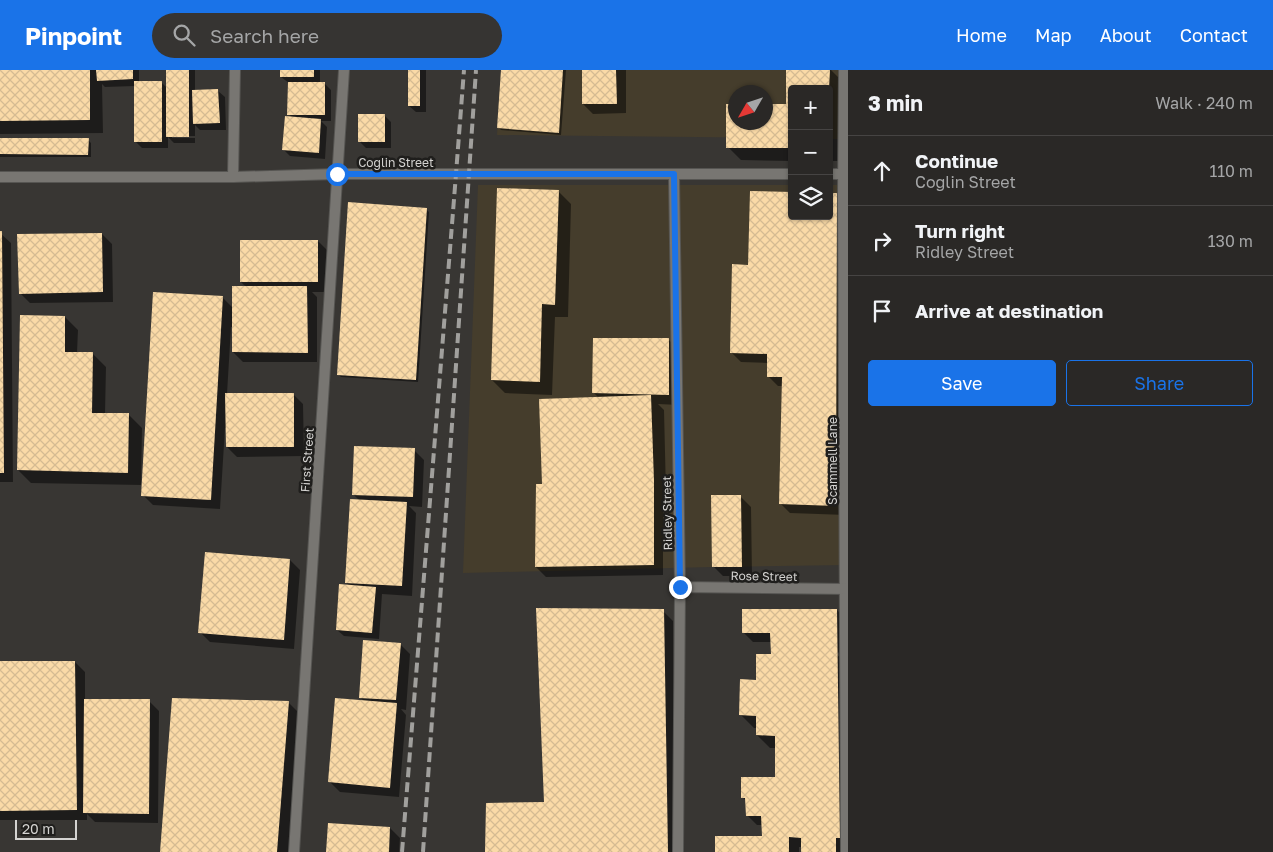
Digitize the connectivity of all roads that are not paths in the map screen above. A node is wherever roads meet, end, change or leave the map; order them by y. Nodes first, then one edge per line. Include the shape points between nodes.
1 (235, 70) edge
2 (344, 70) edge
3 (844, 70) edge
4 (337, 174) junction
5 (674, 174) junction
6 (788, 174) edge
7 (833, 174) edge
8 (846, 174) edge
9 (0, 177) edge
10 (232, 177) junction
11 (680, 587) junction
12 (847, 589) edge
13 (294, 852) edge
14 (678, 852) edge
15 (846, 852) edge

1 - 10 street
2 - 4 street, First Street
3 - 8 street, Scammell Lane
4 - 5 street, Coglin Street
4 - 10 street, Coglin Street
4 - 13 street, First Street
5 - 6 street, Coglin Street
5 - 11 street, Ridley Street
7 - 8 street
8 - 12 street, Scammell Lane via 843,194
9 - 10 street, Coglin Street
11 - 12 street, Rose Street
11 - 14 street, Ridley Street
12 - 15 street, Scammell Lane

